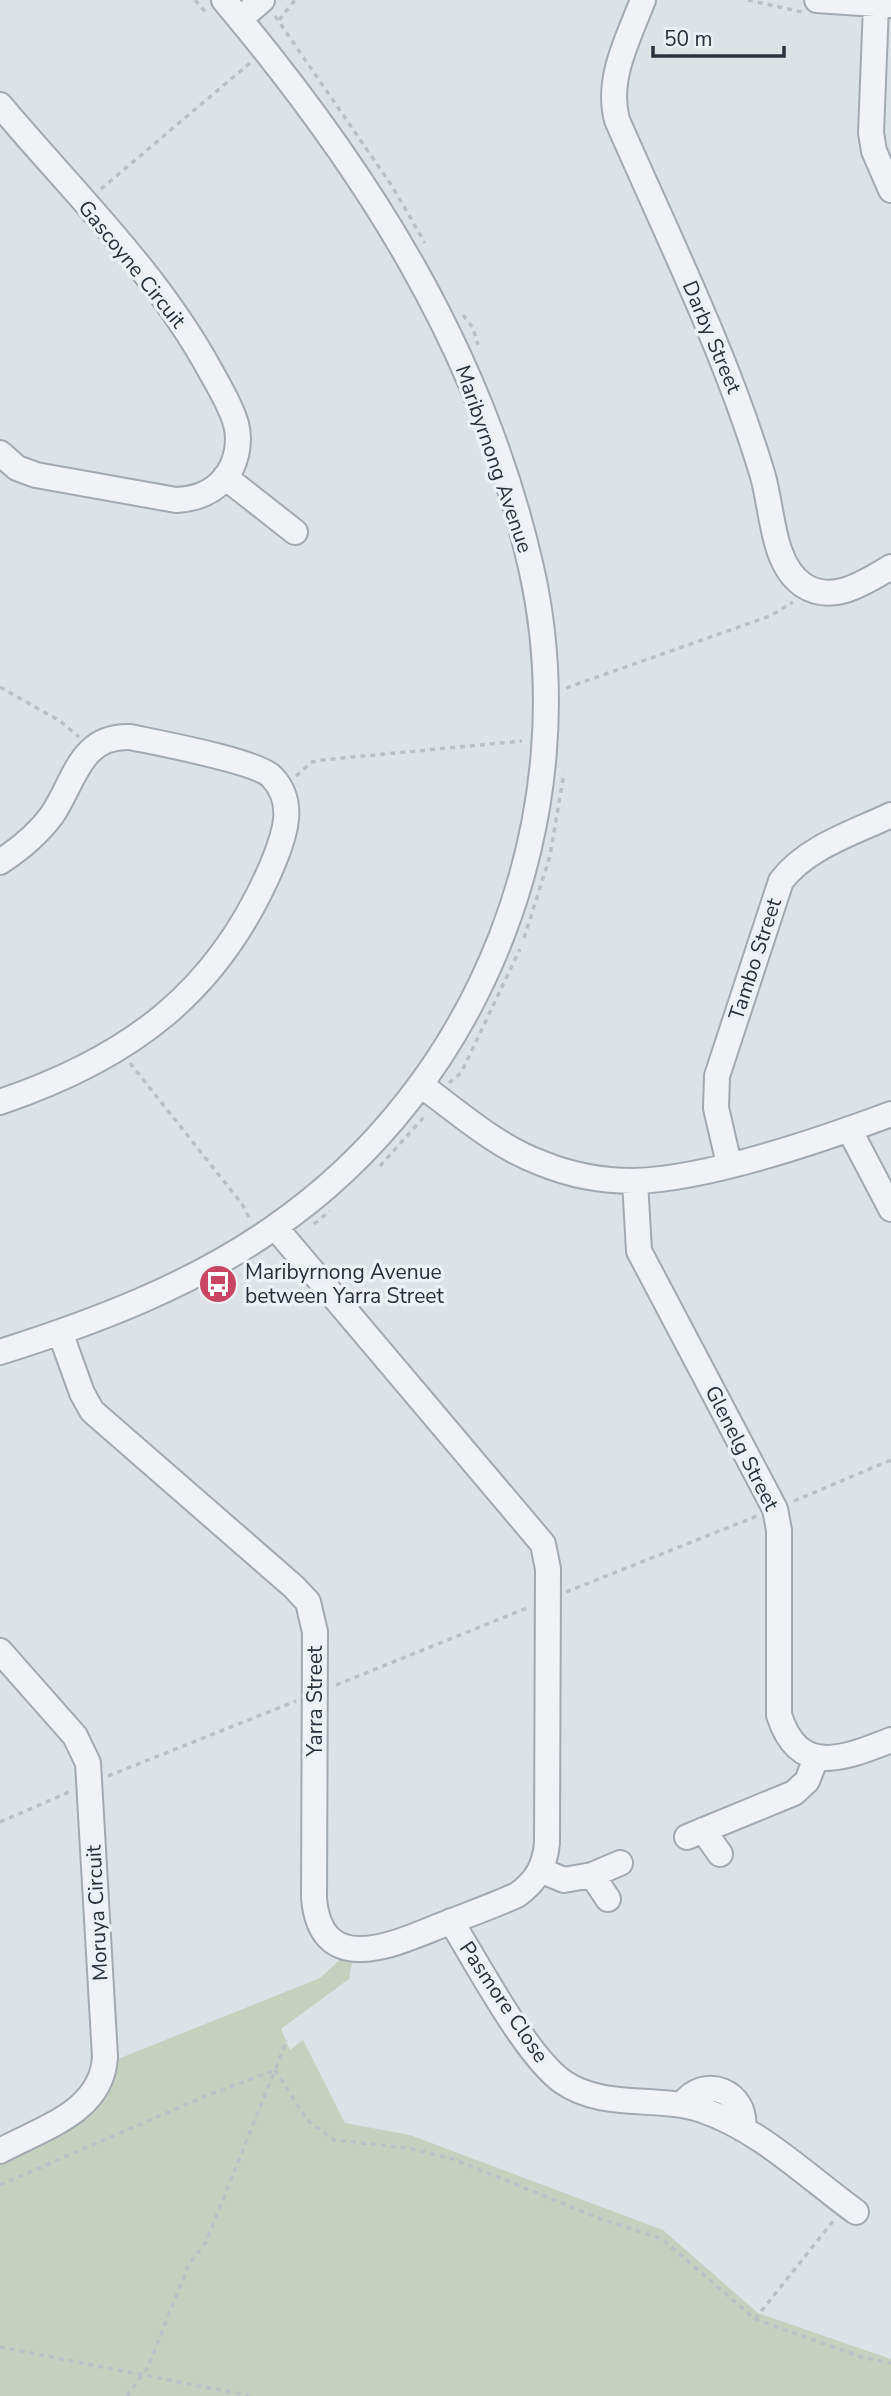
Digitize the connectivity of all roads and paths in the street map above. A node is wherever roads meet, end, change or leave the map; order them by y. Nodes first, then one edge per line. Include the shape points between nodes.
1 (195, 0) edge
2 (295, 0) edge
3 (643, 0) edge
4 (817, 0) edge
5 (261, 1) edge
6 (884, 5) edge
7 (227, 15) edge
8 (279, 21) junction
9 (287, 34) junction
10 (240, 55) dead end
11 (257, 57) junction
12 (257, 74) dead end
13 (0, 105) edge
14 (891, 190) edge
15 (84, 203) junction
16 (428, 249) dead end
17 (460, 310) dead end
18 (481, 355) dead end
19 (0, 453) edge
20 (225, 477) junction
21 (295, 532) dead end
22 (891, 567) edge
23 (805, 586) junction
24 (561, 681) dead end
25 (0, 687) edge
26 (566, 688) junction
27 (566, 701) dead end
28 (523, 730) dead end
29 (522, 741) junction
30 (83, 742) dead end
31 (521, 753) dead end
32 (565, 764) dead end
33 (290, 782) dead end
34 (891, 815) edge
35 (0, 862) edge
36 (119, 1049) junction
37 (441, 1088) junction
38 (0, 1102) edge
39 (891, 1114) edge
40 (849, 1129) junction
41 (729, 1164) junction
42 (378, 1168) dead end
43 (635, 1181) junction
44 (891, 1209) edge
45 (331, 1210) dead end
46 (262, 1227) junction
47 (60, 1332) junction
48 (0, 1352) edge
49 (891, 1460) edge
50 (775, 1508) junction
51 (548, 1600) junction
52 (0, 1651) edge
53 (315, 1694) junction
54 (891, 1740) edge
55 (816, 1758) junction
56 (90, 1783) junction
57 (0, 1822) edge
58 (720, 1854) dead end
59 (620, 1863) dead end
60 (540, 1870) junction
61 (592, 1875) junction
62 (608, 1899) dead end
63 (451, 1922) junction
64 (287, 2040) dead end
65 (275, 2070) junction
66 (0, 2151) edge
67 (0, 2185) edge
68 (850, 2208) joint
69 (755, 2319) junction
70 (0, 2347) edge
71 (891, 2363) edge
72 (142, 2375) junction
73 (127, 2396) edge
74 (251, 2396) edge

1 - 7 path
2 - 8 path
3 - 23 street, Darby Street via 613,84 612,103 735,388 765,480 782,559 791,575
4 - 6 street
5 - 7 street
5 - 8 path
6 - 14 street via 871,133
7 - 11 street, Maribyrnong Avenue
8 - 9 path
9 - 11 path
9 - 16 path via 392,186
10 - 11 path
11 - 12 path
11 - 15 path
11 - 37 street, Maribyrnong Avenue via 359,174 433,303 492,439 522,534 538,605 546,713 541,785 528,857 507,926 461,1024
13 - 15 street, Gascoyne Circuit
15 - 20 street, Gascoyne Circuit via 166,300 218,386 238,434 237,452
17 - 18 path
19 - 20 street via 17,468 36,475 167,499 195,498
20 - 21 street
22 - 23 street via 840,593
23 - 26 path via 792,602 770,616
24 - 26 path
25 - 30 path via 60,721
26 - 27 path
28 - 29 path
29 - 31 path
29 - 33 path via 322,760 312,762
32 - 37 path via 550,856 513,968 461,1073
34 - 41 street, Tambo Street via 808,854 781,881 717,1076 716,1108
35 - 36 street via 50,817 83,756 113,738 130,737 251,764 279,785 286,801 285,828 267,878 242,926 192,990
36 - 38 street via 60,1080
36 - 46 path
37 - 42 path via 411,1135
37 - 43 street via 504,1145 539,1163 576,1175
37 - 46 street, Maribyrnong Avenue via 354,1162
39 - 40 street
40 - 41 street
40 - 44 street
41 - 43 street
43 - 50 street, Glenelg Street via 639,1251
45 - 46 path
46 - 47 street, Maribyrnong Avenue via 167,1289
46 - 51 street via 539,1536 548,1560
47 - 48 street, Maribyrnong Avenue
47 - 53 street, Yarra Street via 92,1410 302,1594 314,1622
49 - 50 path
50 - 51 path
50 - 55 street, Glenelg Street via 779,1530 779,1716 789,1739
51 - 53 path
51 - 60 street via 547,1843
52 - 56 street, Moruya Circuit via 80,1745
53 - 56 path
53 - 63 street, Yarra Street via 314,1898 320,1922 342,1945 368,1951
54 - 55 street via 849,1756
55 - 58 street via 807,1781 794,1794 695,1834
56 - 57 path
56 - 66 street, Moruya Circuit via 103,2076 81,2108
59 - 61 street
60 - 61 street via 564,1880
60 - 63 street, Yarra Street via 517,1895
61 - 62 street
63 - 68 street, Pasmore Close via 552,2073 575,2089 602,2098 682,2105 714,2114 744,2130
64 - 65 path
65 - 67 path
65 - 69 path via 307,2120 334,2140 407,2148 453,2159 662,2239
65 - 72 path via 206,2242 189,2264
68 - 69 path
69 - 71 path via 861,2357
70 - 72 path
72 - 73 path
72 - 74 path

